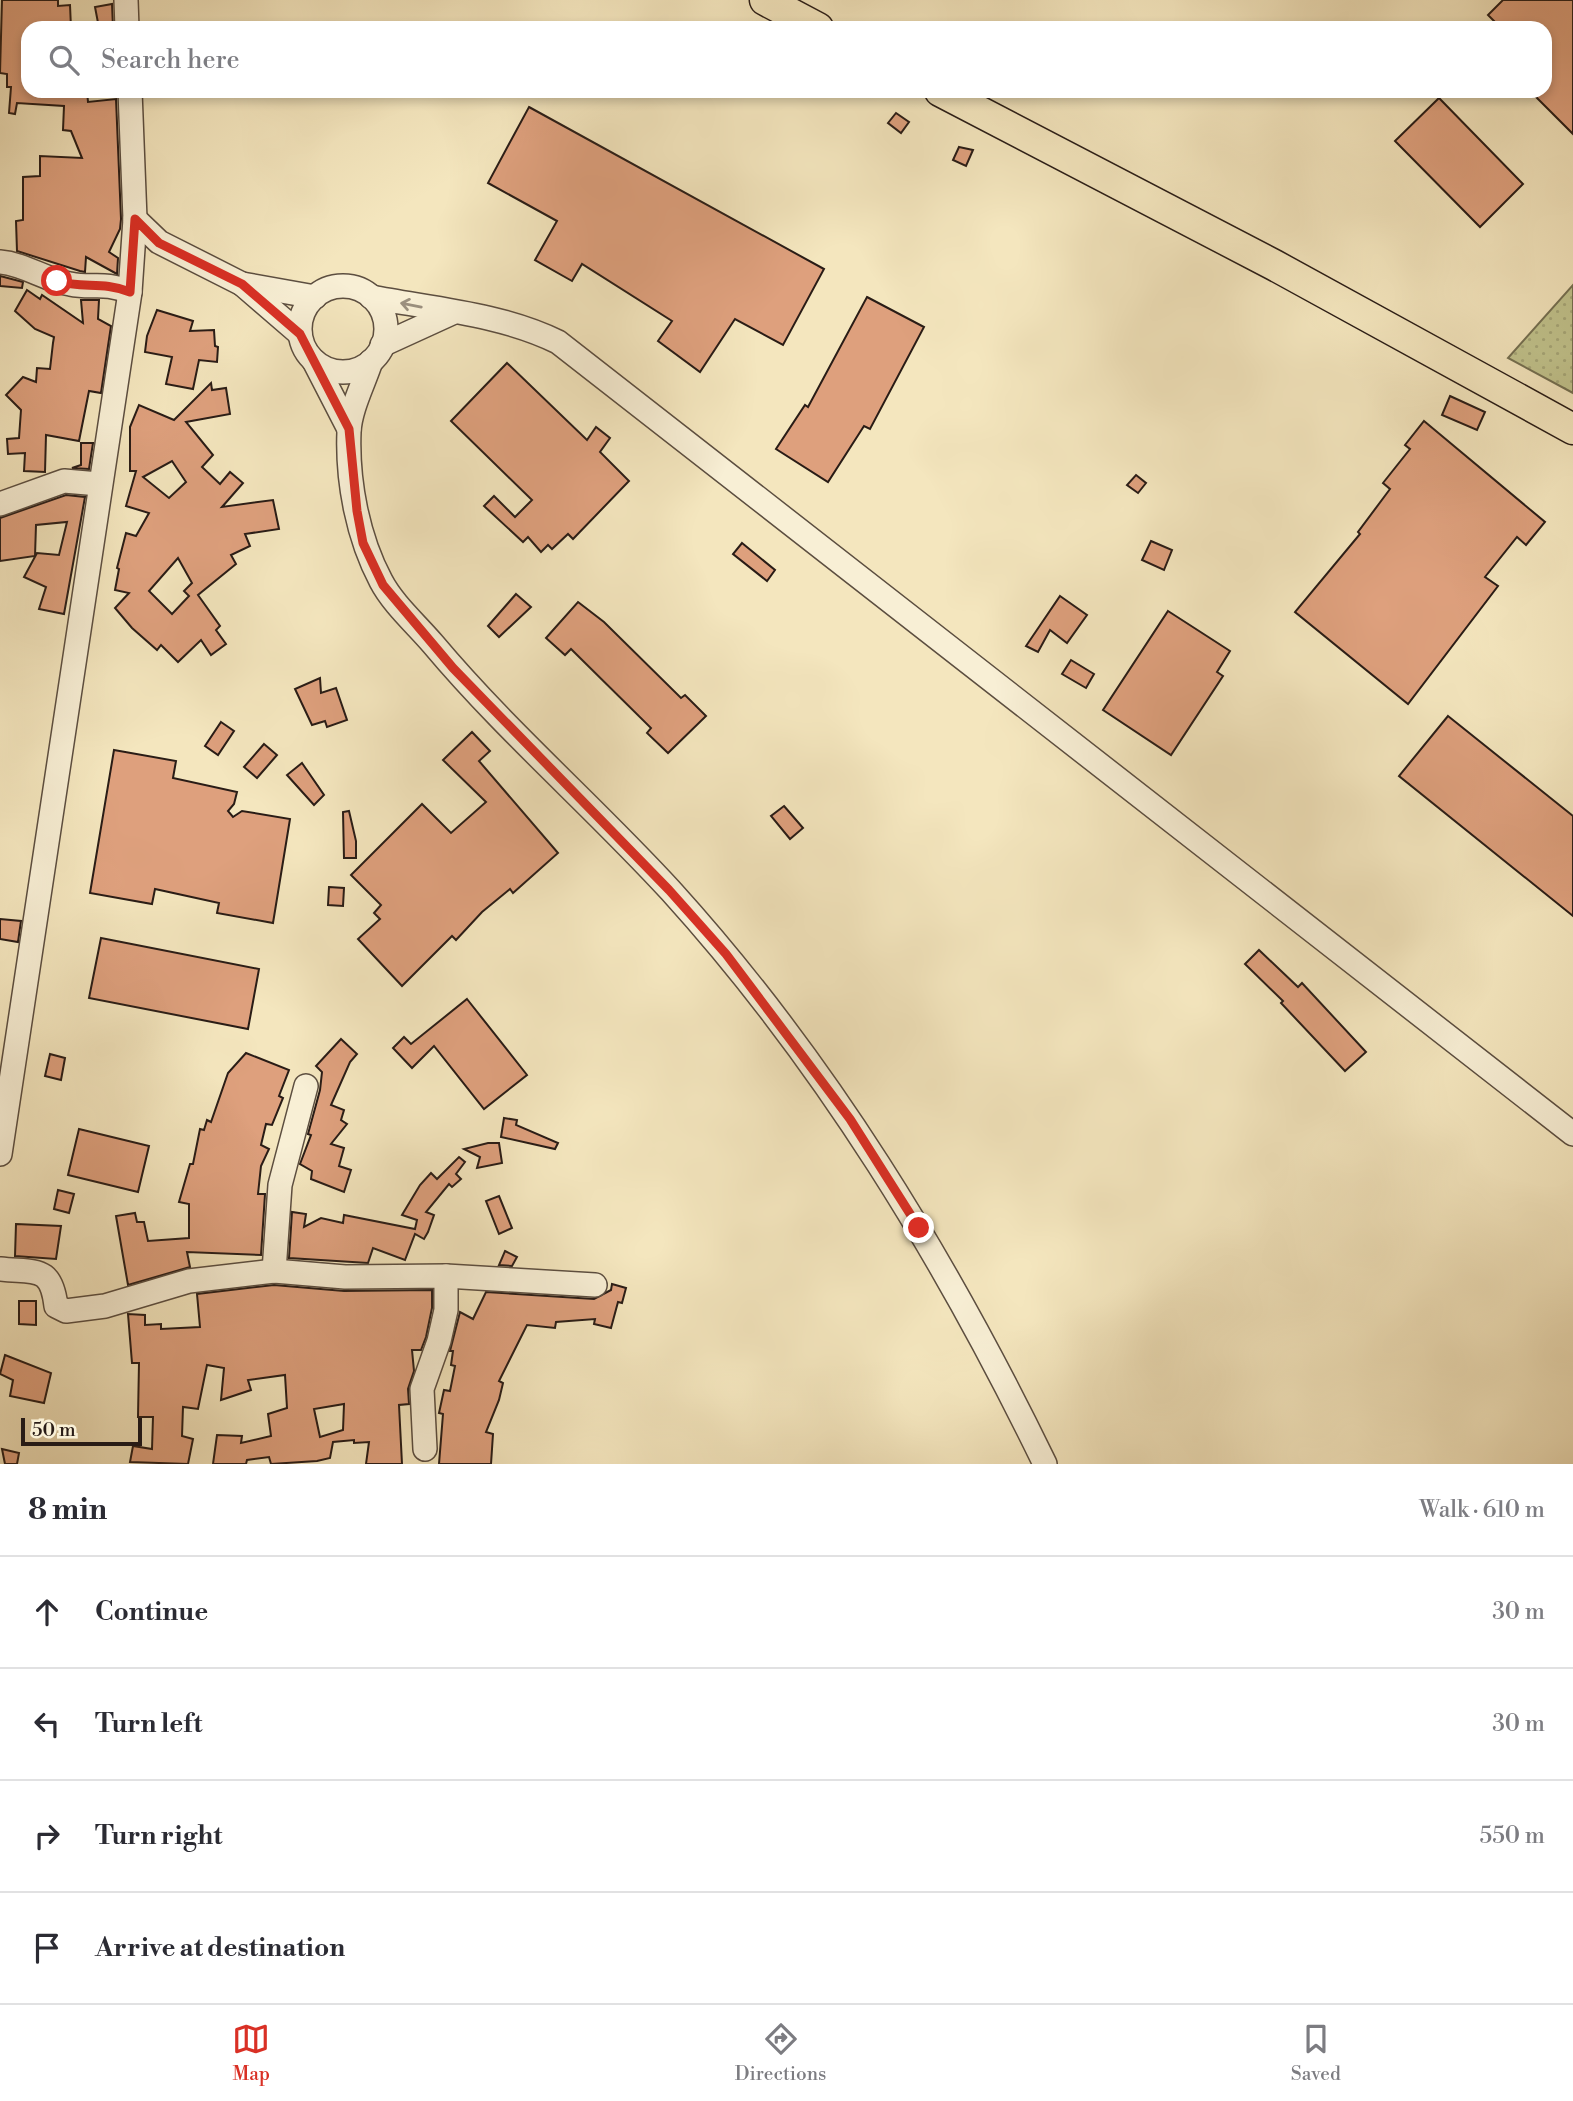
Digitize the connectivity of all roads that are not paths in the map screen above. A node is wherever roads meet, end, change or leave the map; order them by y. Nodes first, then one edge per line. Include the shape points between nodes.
1 (126, 0) edge
2 (765, 0) edge
3 (127, 21) edge
4 (805, 21) edge
5 (130, 98) edge
6 (953, 98) edge
7 (135, 219) junction
8 (0, 262) edge
9 (242, 284) junction
10 (130, 292) junction
11 (315, 297) junction
12 (371, 297) junction
13 (452, 313) junction
14 (300, 334) junction
15 (377, 353) junction
16 (314, 360) junction
17 (349, 429) junction
18 (1573, 429) edge
19 (99, 484) junction
20 (0, 505) edge
21 (306, 1086) dead end
22 (1573, 1134) edge
23 (0, 1154) edge
24 (0, 1269) edge
25 (274, 1271) junction
26 (446, 1276) junction
27 (595, 1285) dead end
28 (425, 1448) dead end
29 (1045, 1464) edge

1 - 3 street
2 - 4 main road
5 - 7 street
6 - 18 main road via 1343,301
7 - 9 street via 159,243
7 - 10 street
8 - 10 street via 67,284 102,284
9 - 11 street
9 - 14 street
10 - 19 street
11 - 12 street via 343,286
11 - 14 street via 303,313
13 -> 12 street
12 - 15 street via 385,324
13 - 15 street
13 - 22 street via 529,328 558,342
14 - 16 street
15 - 16 street via 342,372
15 - 17 street
16 - 17 street
17 - 29 street via 363,543 383,585 453,668 669,890 734,964 885,1171 974,1325
19 - 20 street via 64,481
19 - 23 street
21 - 25 street via 279,1185
24 - 25 street via 46,1277 57,1292 56,1306 66,1311 123,1302 189,1281
25 - 26 street via 345,1277
26 - 27 street
26 - 28 street via 439,1341 422,1388

